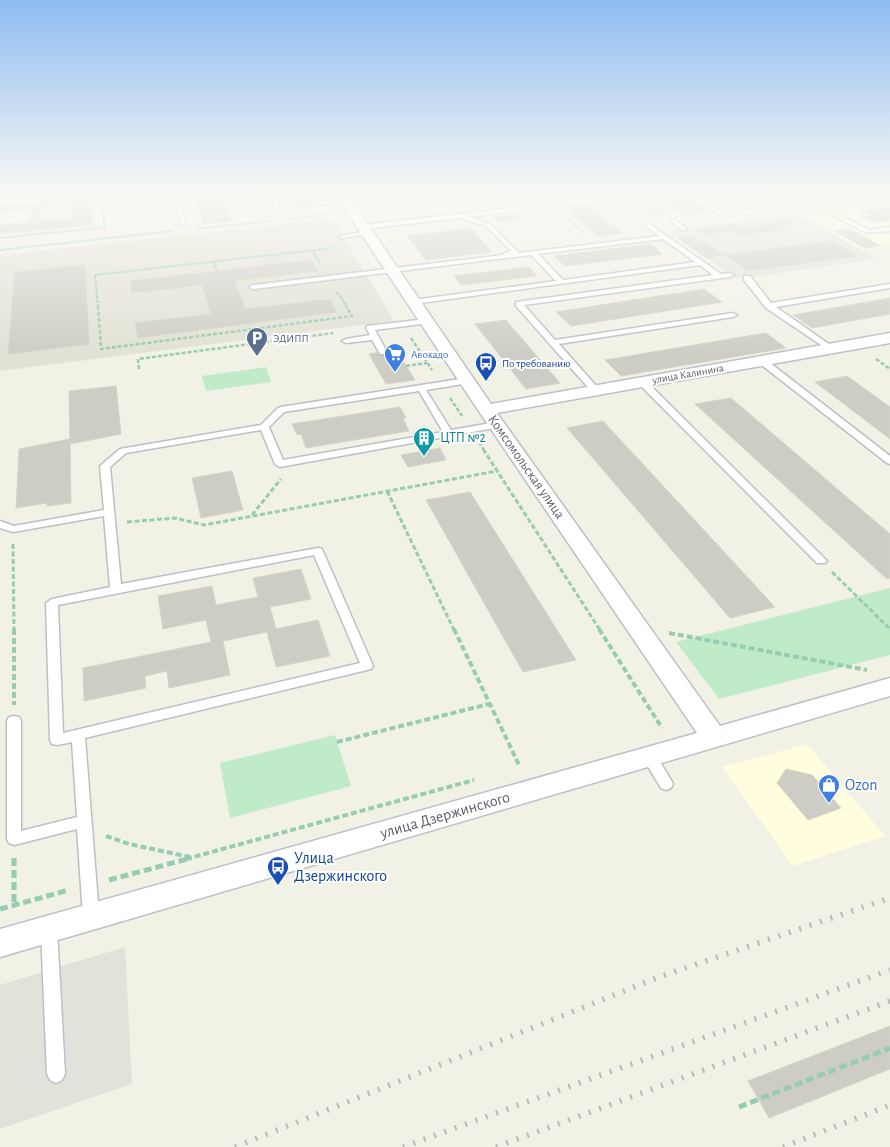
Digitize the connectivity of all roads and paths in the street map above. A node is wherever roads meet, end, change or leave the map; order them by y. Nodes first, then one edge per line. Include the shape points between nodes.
1 (23, 248) edge
2 (335, 248) edge
3 (377, 248) edge
4 (511, 248) edge
5 (586, 248) edge
6 (679, 248) edge
7 (0, 250) edge
8 (533, 254) junction
9 (213, 262) junction
10 (701, 263) junction
11 (391, 269) junction
12 (217, 271) dead end
13 (730, 275) dead end
14 (719, 276) junction
15 (329, 278) junction
16 (747, 278) dead end
17 (561, 282) junction
18 (890, 286) edge
19 (253, 287) dead end
20 (413, 302) junction
21 (769, 306) junction
22 (732, 315) dead end
23 (426, 321) junction
24 (402, 324) junction
25 (370, 328) junction
26 (374, 337) junction
27 (346, 341) dead end
28 (888, 341) edge
29 (553, 343) junction
30 (830, 349) junction
31 (383, 352) dead end
32 (762, 361) junction
33 (427, 362) junction
34 (406, 366) dead end
35 (139, 369) dead end
36 (466, 381) junction
37 (642, 382) junction
38 (442, 385) junction
39 (421, 388) junction
40 (596, 390) junction
41 (491, 418) junction
42 (264, 427) junction
43 (471, 430) junction
44 (449, 434) junction
45 (295, 461) junction
46 (890, 461) edge
47 (497, 471) junction
48 (387, 491) junction
49 (108, 512) junction
50 (252, 515) junction
51 (0, 524) edge
52 (13, 529) junction
53 (821, 561) joint
54 (116, 589) junction
55 (890, 629) edge
56 (664, 632) dead end
57 (881, 679) edge
58 (489, 704) junction
59 (14, 720) joint
60 (662, 728) junction
61 (707, 728) junction
62 (78, 735) junction
63 (337, 742) dead end
64 (651, 744) junction
65 (529, 765) dead end
66 (520, 767) junction
67 (510, 770) dead end
68 (482, 778) dead end
69 (666, 784) dead end
70 (85, 821) junction
71 (102, 834) dead end
72 (14, 839) junction
73 (192, 857) junction
74 (89, 885) junction
75 (14, 906) junction
76 (0, 909) edge
77 (91, 916) junction
78 (49, 928) junction
79 (0, 943) edge
80 (890, 1048) edge
81 (56, 1074) dead end
82 (739, 1107) dead end

1 - 7 path
2 - 9 path
3 - 11 street, Комсомольская улица
4 - 11 lane via 516,252
5 - 8 lane
6 - 10 lane
8 - 11 lane
8 - 17 lane
9 - 12 path
9 - 15 path via 95,275 101,349 352,316
10 - 14 lane
10 - 17 lane
11 - 15 lane
11 - 20 street, Комсомольская улица
13 - 14 lane
14 - 29 lane via 518,304
15 - 19 lane
16 - 21 lane
17 - 20 lane
18 - 21 lane
20 - 23 street, Комсомольская улица
21 - 30 lane
22 - 29 lane
23 - 24 lane
23 - 36 street, Комсомольская улица
24 - 25 lane
24 - 33 path
25 - 26 lane
25 - 35 path via 138,359
26 - 27 lane
26 - 31 lane
28 - 30 street, улица Калинина
29 - 40 lane
30 - 32 street, улица Калинина
32 - 37 street, улица Калинина
32 - 46 lane
33 - 34 path
33 - 38 path
36 - 38 lane
36 - 41 street, Комсомольская улица
37 - 40 street, улица Калинина
37 - 53 lane
38 - 39 lane
38 - 43 path
39 - 42 lane via 281,410
39 - 44 lane
40 - 41 street, улица Калинина
41 - 43 lane
41 - 61 street, Комсомольская улица
42 - 45 lane via 280,464
42 - 49 lane via 122,451 105,466
43 - 44 lane
43 - 47 path
44 - 45 lane
45 - 50 path
47 - 48 path
47 - 60 path
48 - 50 path
48 - 58 path
49 - 50 path via 128,523 174,518 204,525
49 - 52 lane
49 - 54 lane
51 - 52 lane
52 - 59 path
53 - 55 path
54 - 62 lane via 52,603 57,740
54 - 62 lane via 318,551 367,666
56 - 57 path
57 - 61 street, улица Дзержинского
58 - 63 path
58 - 66 path
59 - 72 lane
60 - 61 path
60 - 64 path
61 - 64 street, улица Дзержинского
62 - 70 lane
64 - 69 lane
64 - 77 street, улица Дзержинского
65 - 66 path
66 - 67 path
68 - 73 path
70 - 72 lane
70 - 74 lane
71 - 73 path via 129,844
72 - 75 path
73 - 74 path
74 - 75 path
74 - 77 lane
75 - 76 path
77 - 78 street, улица Дзержинского
78 - 79 street, улица Дзержинского
78 - 81 lane
80 - 82 path

